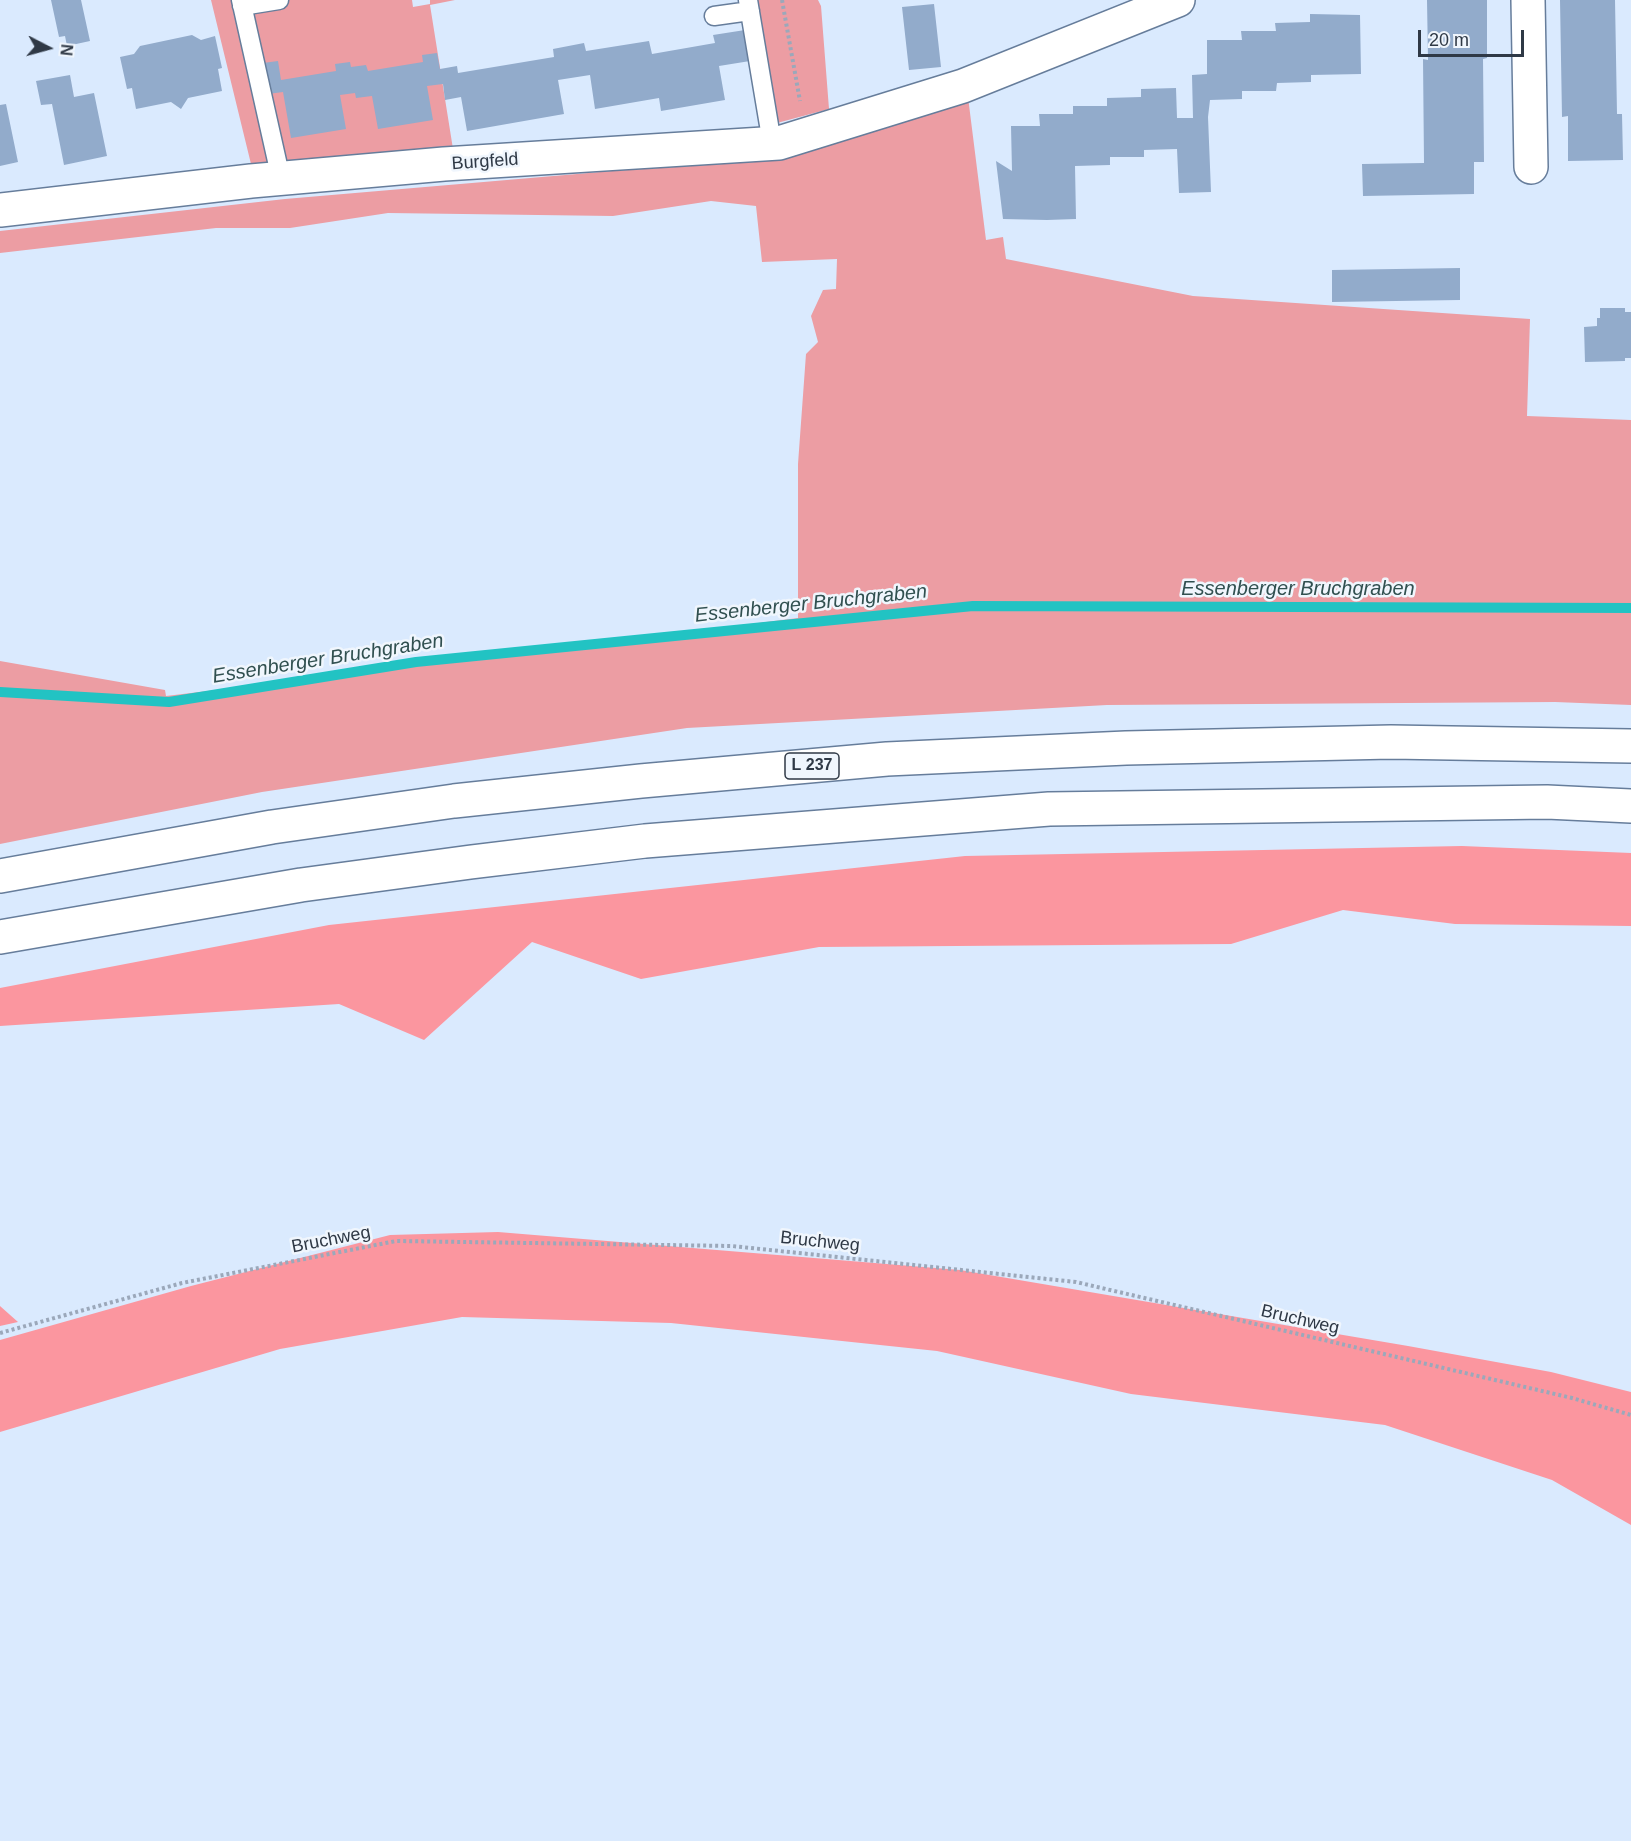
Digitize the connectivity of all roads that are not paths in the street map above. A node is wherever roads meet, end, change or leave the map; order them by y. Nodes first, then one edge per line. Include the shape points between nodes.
1 (279, 0) edge
2 (1178, 0) edge
3 (1528, 0) edge
4 (242, 3) edge
5 (749, 6) edge
6 (714, 16) dead end
7 (772, 143) junction
8 (1531, 167) dead end
9 (280, 179) junction
10 (0, 210) edge
11 (1631, 746) edge
12 (1631, 806) edge
13 (0, 876) edge
14 (0, 937) edge

1 - 4 lane
2 - 7 main road, Burgfeld via 963,86
3 - 8 main road
4 - 9 lane
5 - 6 lane
5 - 7 lane
7 - 9 main road, Burgfeld
9 - 10 main road, Burgfeld
11 - 13 main road, L 237 via 1391,742 1126,748 875,760 454,801 272,827
12 - 14 main road via 1547,802 1049,809 657,840 301,885

